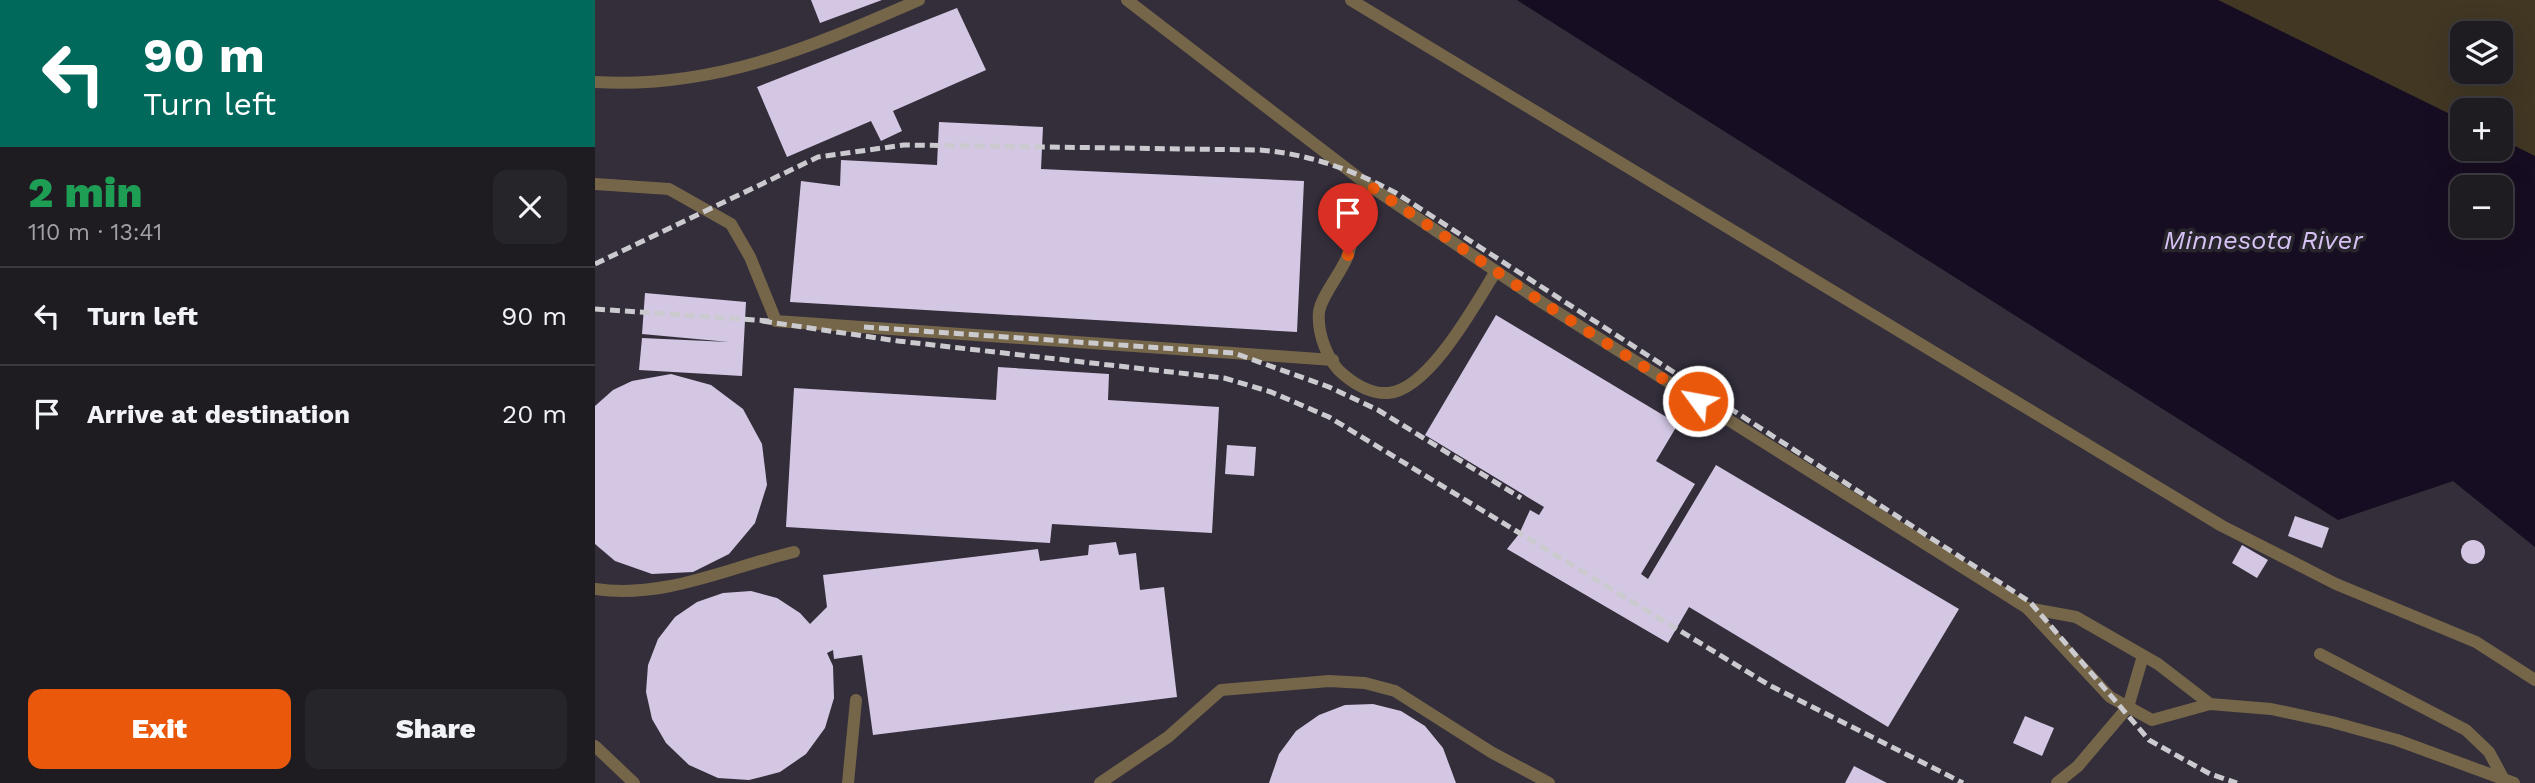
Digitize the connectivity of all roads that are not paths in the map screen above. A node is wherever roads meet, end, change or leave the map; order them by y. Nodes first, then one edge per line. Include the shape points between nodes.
1 (919, 0) edge
2 (1127, 0) edge
3 (1351, 0) edge
4 (595, 82) edge
5 (1364, 182) junction
6 (595, 184) edge
7 (1496, 271) junction
8 (1333, 360) junction
9 (794, 552) dead end
10 (595, 589) edge
11 (2027, 608) junction
12 (2320, 654) dead end
13 (2143, 656) junction
14 (2535, 680) edge
15 (856, 700) dead end
16 (2210, 704) junction
17 (2128, 707) junction
18 (595, 746) edge
19 (2502, 776) junction
20 (634, 783) edge
21 (848, 783) edge
22 (1100, 783) edge
23 (1549, 783) edge
24 (2057, 783) edge
25 (2514, 783) edge

1 - 4 lane via 813,45 726,72 680,81
2 - 5 lane
3 - 14 lane via 2222,526 2336,584 2476,642
5 - 7 lane
5 - 8 lane via 1348,255 1319,312 1324,346
6 - 8 lane via 670,189 731,224 776,321
7 - 8 lane via 1447,345 1415,381 1389,393 1359,387 1340,373
7 - 11 lane
9 - 10 lane via 697,582 650,591
11 - 13 lane via 2075,617
11 - 17 lane via 2111,697
12 - 19 lane via 2466,730 2489,752
13 - 16 lane
13 - 17 lane
15 - 21 lane
16 - 17 lane via 2152,720
16 - 19 lane via 2271,709 2332,722
17 - 24 lane via 2078,766
18 - 20 lane
19 - 25 lane
22 - 23 lane via 1168,737 1221,690 1329,681 1395,691

